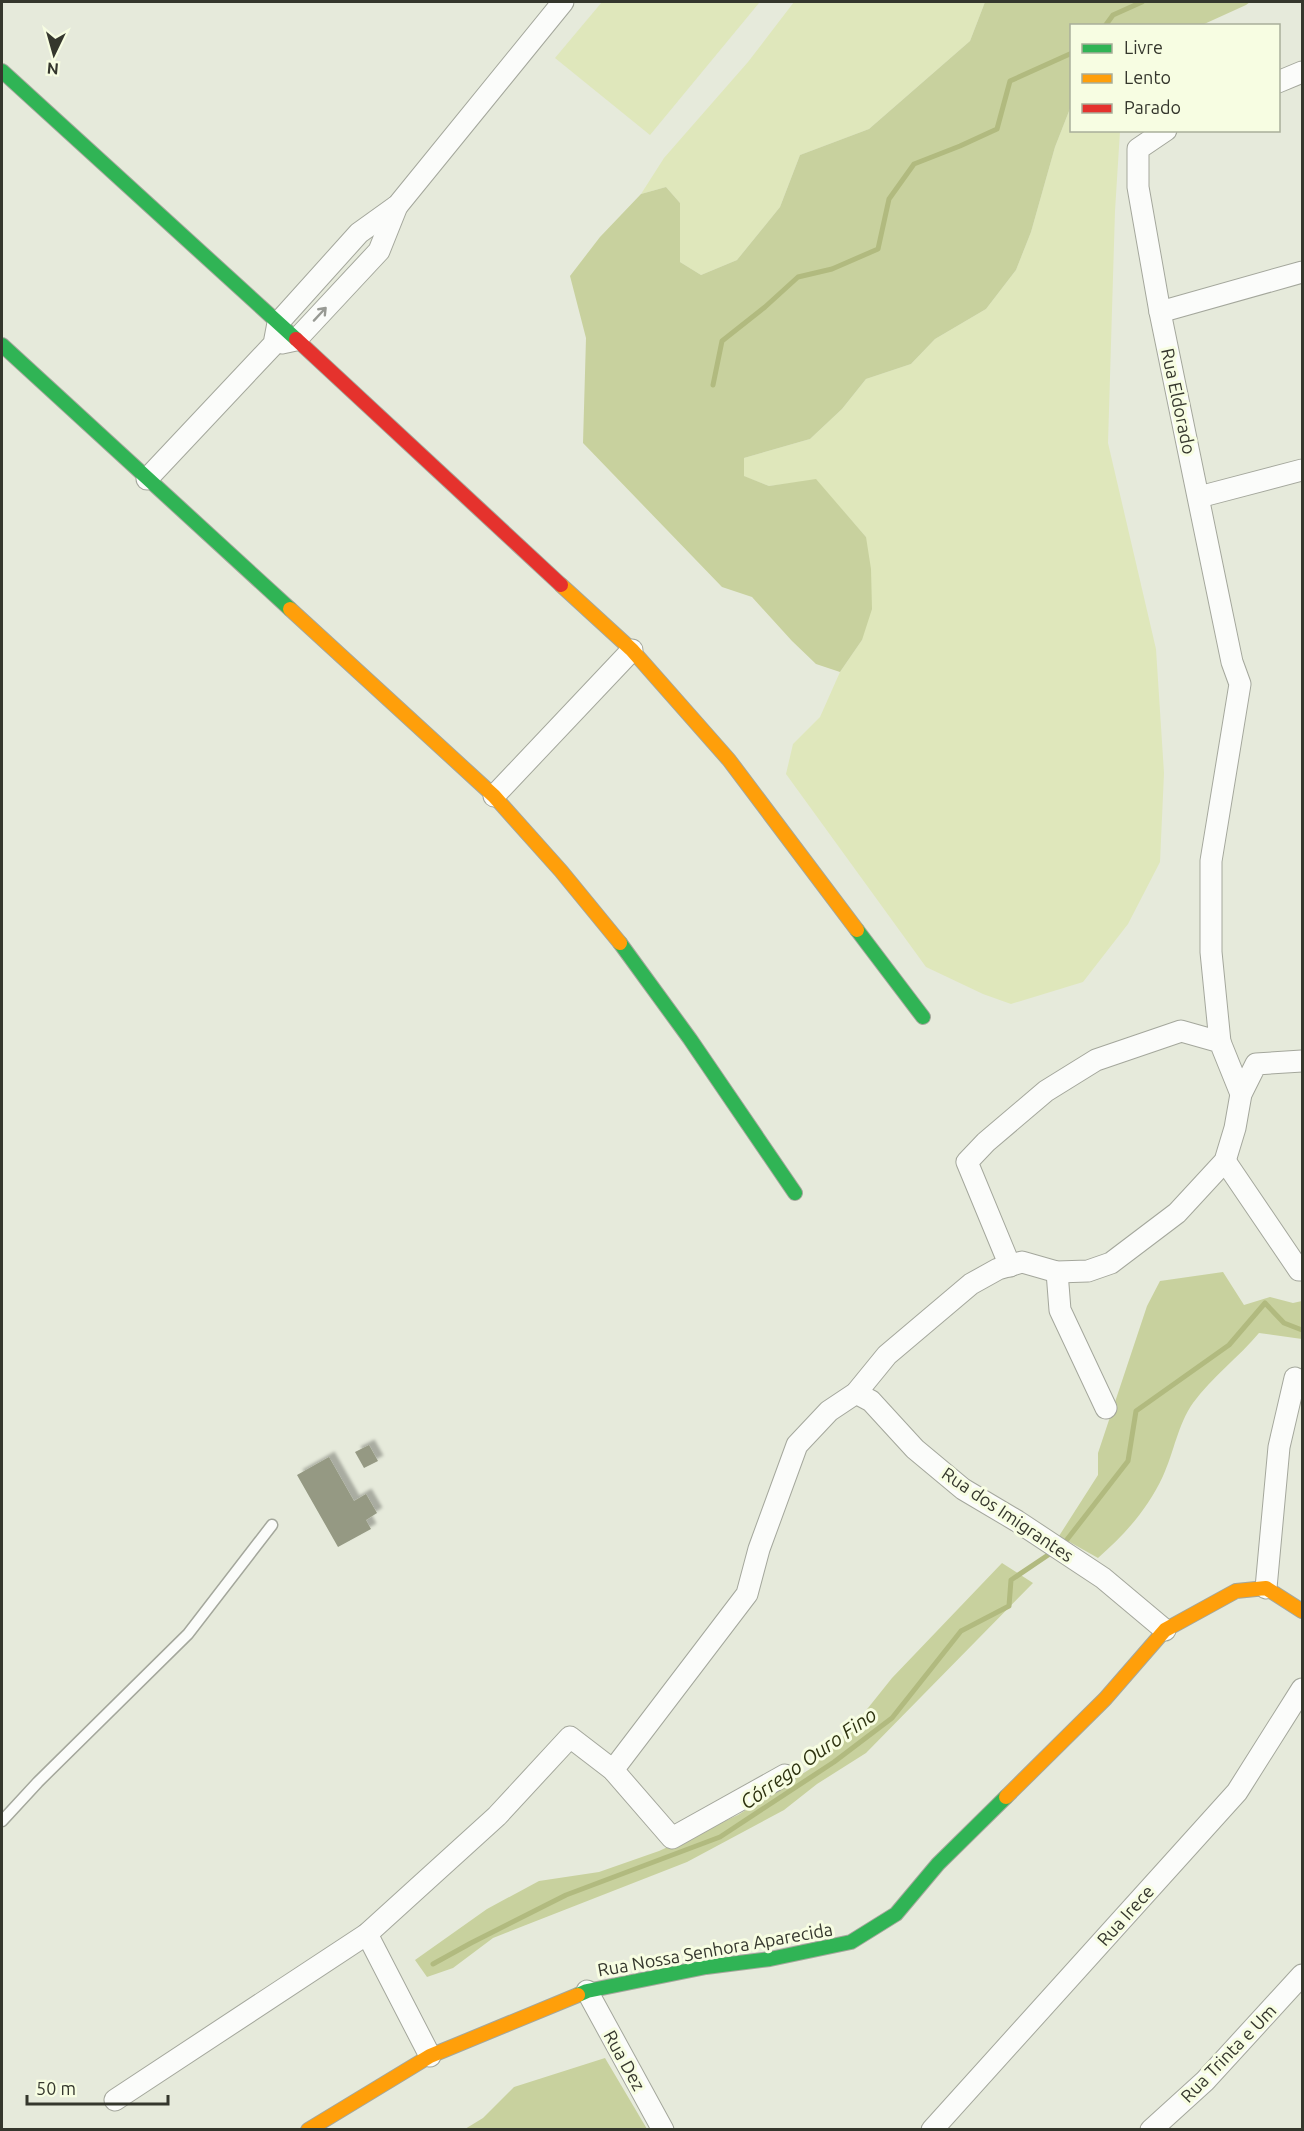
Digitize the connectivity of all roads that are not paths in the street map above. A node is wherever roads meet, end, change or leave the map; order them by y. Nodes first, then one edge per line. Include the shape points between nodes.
1 (563, 2) edge
2 (2, 71) edge
3 (1302, 72) edge
4 (1280, 81) edge
5 (1163, 132) edge
6 (398, 206) junction
7 (1302, 272) edge
8 (1161, 312) junction
9 (278, 323) junction
10 (296, 340) junction
11 (274, 344) junction
12 (2, 345) edge
13 (1302, 470) edge
14 (147, 478) junction
15 (1199, 497) junction
16 (632, 651) junction
17 (494, 796) junction
18 (923, 1017) dead end
19 (1220, 1042) junction
20 (1302, 1060) edge
21 (1240, 1094) junction
22 (1225, 1161) junction
23 (795, 1193) dead end
24 (1010, 1266) junction
25 (1302, 1270) edge
26 (1057, 1272) junction
27 (1296, 1378) dead end
28 (856, 1393) junction
29 (1106, 1408) dead end
30 (272, 1525) dead end
31 (1266, 1588) junction
32 (1302, 1611) edge
33 (1165, 1630) junction
34 (1302, 1689) edge
35 (613, 1770) junction
36 (784, 1775) dead end
37 (2, 1821) edge
38 (367, 1934) junction
39 (1302, 1975) edge
40 (587, 1991) junction
41 (430, 2056) junction
42 (115, 2100) dead end
43 (1156, 2127) edge
44 (308, 2130) edge
45 (663, 2130) edge
46 (932, 2130) edge

1 - 6 street
2 - 9 street
3 - 4 street
5 - 8 street, Rua Eldorado via 1138,149 1138,187
6 - 9 street via 359,233
10 -> 6 street via 379,251
7 - 8 street
8 - 15 street, Rua Eldorado
9 - 10 street
9 - 11 street
10 - 11 street
10 - 16 street
11 - 14 street
12 - 14 street
13 - 15 street
14 - 17 street
15 - 19 street, Rua Eldorado via 1227,639 1240,684 1211,861 1211,952
16 - 17 street
16 - 18 street via 729,760
17 - 23 street via 624,948
19 - 21 street
19 - 24 street via 1181,1031 1096,1060 1046,1091 967,1162
20 - 21 street via 1256,1064
21 - 22 street
22 - 25 street
22 - 26 street via 1177,1213 1111,1263 1088,1271
24 - 26 street via 1022,1262
24 - 28 street via 971,1284 888,1355
26 - 29 street via 1060,1310
27 - 31 street via 1279,1447
28 - 33 street, Rua dos Imigrantes via 870,1401 915,1449 963,1490 1103,1578
28 - 35 street via 829,1411 797,1445 747,1594
30 - 37 lane via 188,1634
31 - 32 street
31 - 33 street, Rua Nossa Senhora Aparecida via 1236,1591
33 - 40 street, Rua Nossa Senhora Aparecida via 1105,1699 938,1864 896,1914 851,1942
34 - 46 street, Rua Irece via 1237,1792
35 - 36 street via 672,1838
35 - 38 street via 570,1737 497,1816
38 - 41 street
38 - 42 street
39 - 43 street, Rua Trinta e Um via 1205,2081
40 - 41 street, Rua Nossa Senhora Aparecida
40 - 45 street, Rua Dez
41 - 44 street, Rua Nossa Senhora Aparecida

